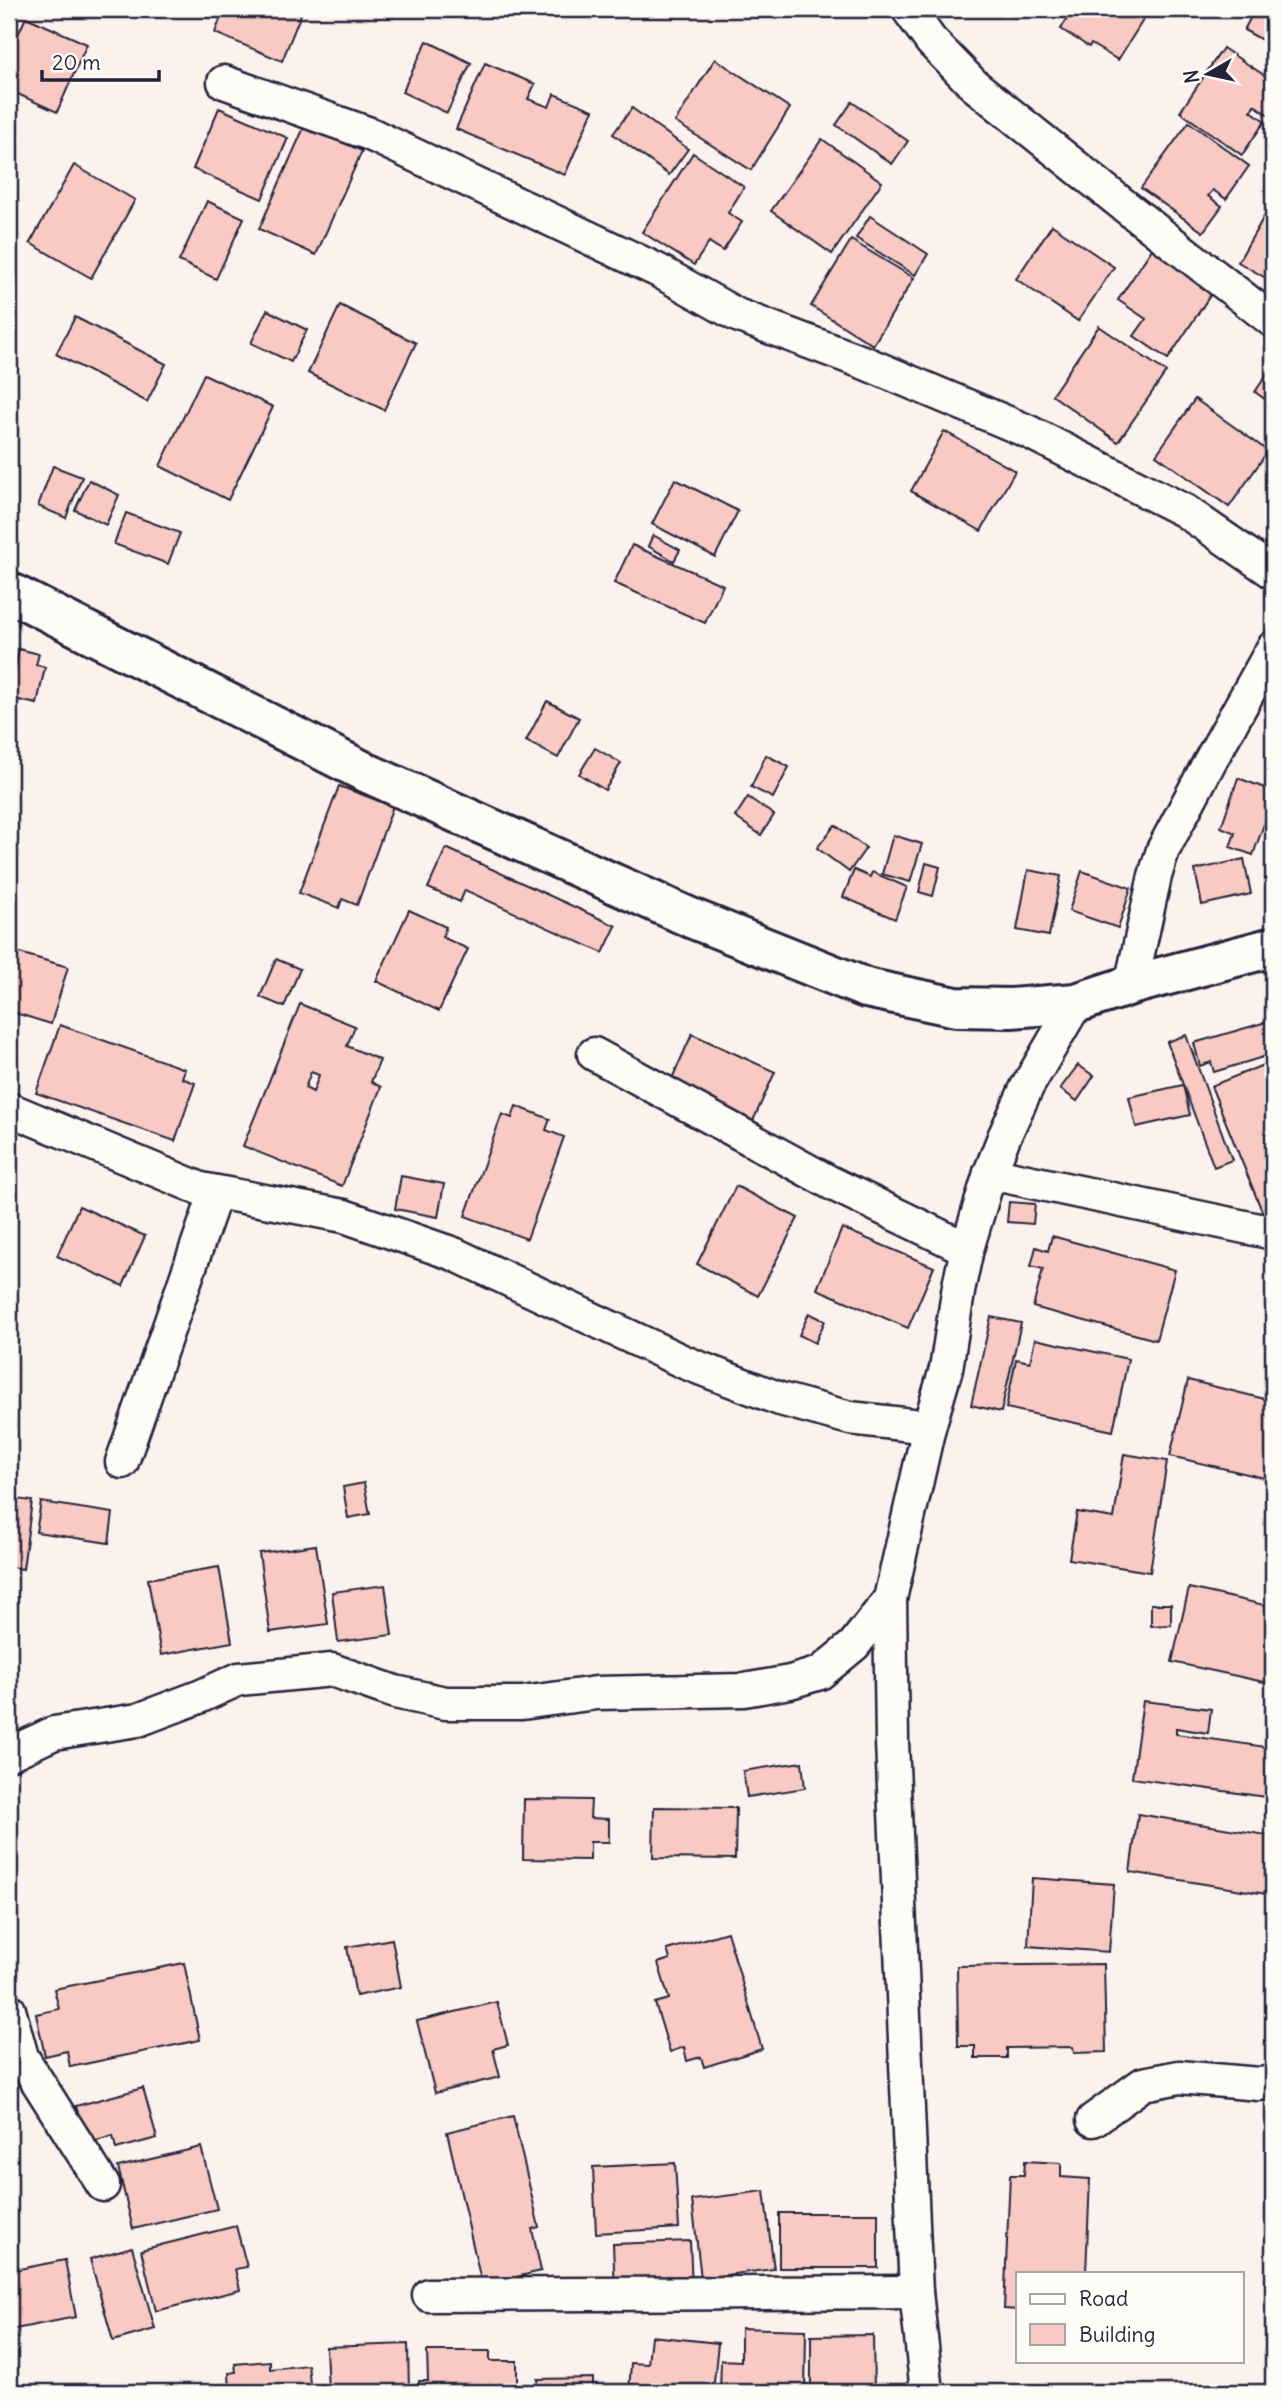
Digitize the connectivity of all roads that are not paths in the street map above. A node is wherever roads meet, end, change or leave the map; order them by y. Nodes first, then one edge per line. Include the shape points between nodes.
1 (908, 9) edge
2 (224, 82) dead end
3 (1273, 321) edge
4 (1273, 572) edge
5 (9, 592) edge
6 (1273, 648) edge
7 (1273, 947) edge
8 (1131, 985) junction
9 (1076, 1003) junction
10 (594, 1054) dead end
11 (9, 1109) edge
12 (990, 1173) junction
13 (216, 1192) junction
14 (1273, 1233) edge
15 (967, 1249) junction
16 (929, 1427) junction
17 (122, 1462) dead end
18 (890, 1599) junction
19 (9, 1754) edge
20 (9, 2010) edge
21 (1273, 2082) edge
22 (1093, 2120) dead end
23 (103, 2185) dead end
24 (916, 2292) junction
25 (429, 2295) dead end
26 (927, 2392) edge

1 - 3 street via 931,41 974,85
2 - 4 street via 370,134 657,270 737,315 1027,431 1185,511
5 - 9 main road via 377,778 691,918 866,988 956,1007
6 - 8 street via 1163,850
7 - 8 main road
8 - 9 main road
9 - 12 street via 1027,1087
10 - 15 street via 831,1183
11 - 13 street
12 - 14 street
12 - 15 street
13 - 16 street via 344,1216 454,1254 684,1362 780,1399 850,1418
13 - 17 street
15 - 16 street via 946,1368
16 - 18 street
18 - 19 street via 854,1645 820,1673 790,1682 724,1692 596,1693 522,1703 445,1703 332,1670 239,1678 138,1720 54,1733
18 - 24 street
20 - 23 street via 22,2057
21 - 22 street via 1179,2077 1143,2084
24 - 25 street
24 - 26 street

